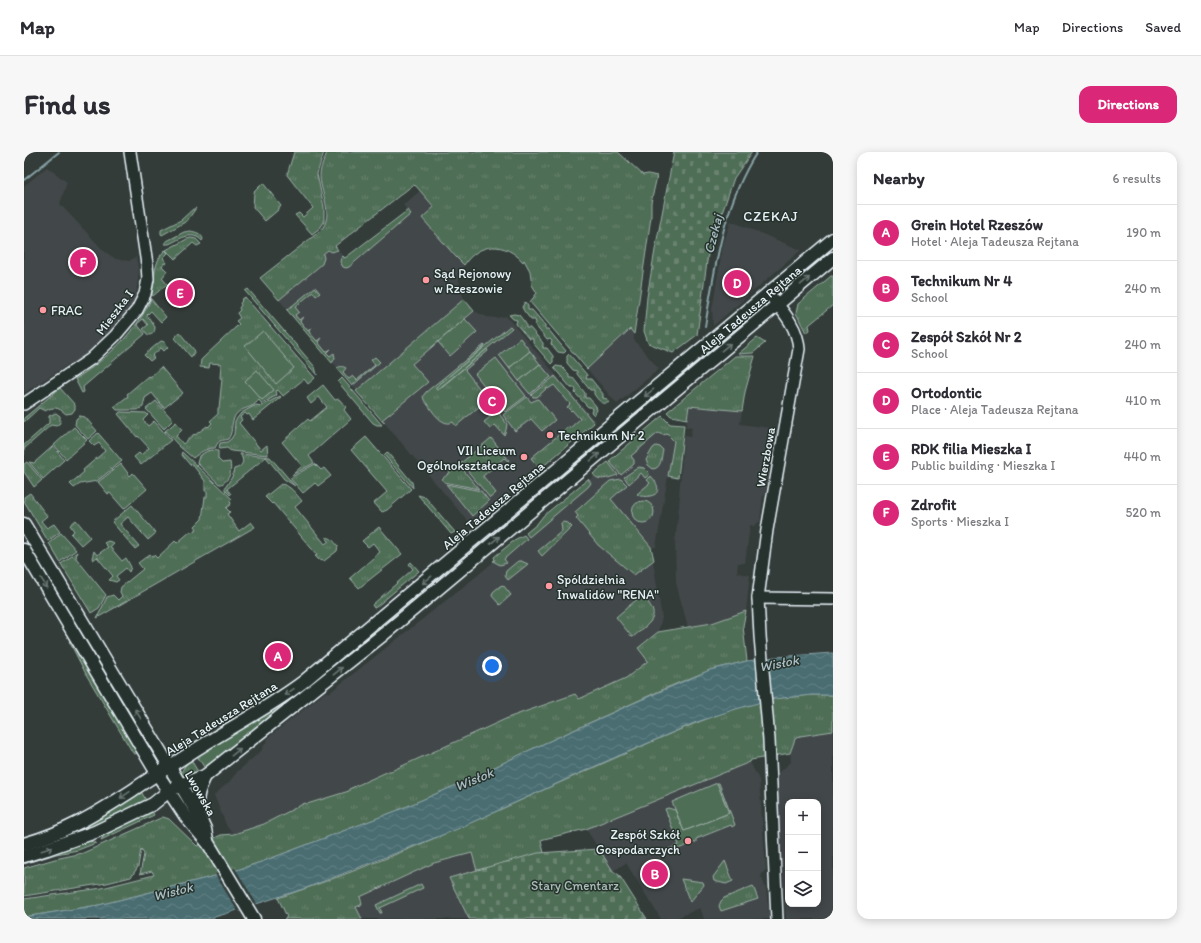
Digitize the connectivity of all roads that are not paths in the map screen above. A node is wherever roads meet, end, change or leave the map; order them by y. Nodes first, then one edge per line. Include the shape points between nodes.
1 (130, 152) edge
2 (833, 239) edge
3 (833, 258) edge
4 (768, 293) junction
5 (777, 304) junction
6 (25, 404) edge
7 (24, 524) edge
8 (24, 550) edge
9 (758, 598) junction
10 (833, 599) edge
11 (169, 768) junction
12 (158, 774) junction
13 (205, 776) junction
14 (180, 785) junction
15 (169, 791) junction
16 (153, 804) junction
17 (199, 816) junction
18 (186, 817) junction
19 (208, 843) junction
20 (24, 844) edge
21 (24, 856) edge
22 (254, 919) edge
23 (777, 919) edge

1 - 6 street, Mieszka I via 147,264 145,294 127,322 103,349
2 - 4 main road, Aleja Tadeusza Rejtana
5 -> 3 main road, Aleja Tadeusza Rejtana
4 - 5 street, Wierzbowa
4 -> 11 main road, Aleja Tadeusza Rejtana via 312,675
5 - 9 street, Wierzbowa via 796,331 799,354
13 -> 5 main road, Aleja Tadeusza Rejtana via 384,634
11 -> 7 main road, Lwowska
8 -> 12 main road, Lwowska
9 - 10 street
9 - 23 street, Wierzbowa
11 - 12 main road, Aleja Tadeusza Rejtana
11 - 14 main road, Lwowska
12 - 15 main road, Lwowska
12 -> 20 main road, Aleja Tadeusza Rejtana via 73,826
13 - 14 main road, Aleja Tadeusza Rejtana
13 - 17 main road via 197,798
14 - 15 main road, Aleja Tadeusza Rejtana
14 - 17 main road, Lwowska
15 - 16 main road, Aleja Tadeusza Rejtana
15 - 18 main road, Lwowska
16 - 18 main road via 168,805
21 -> 16 main road, Aleja Tadeusza Rejtana via 95,832
17 - 19 main road, Lwowska
18 - 19 main road, Lwowska
19 - 22 main road

